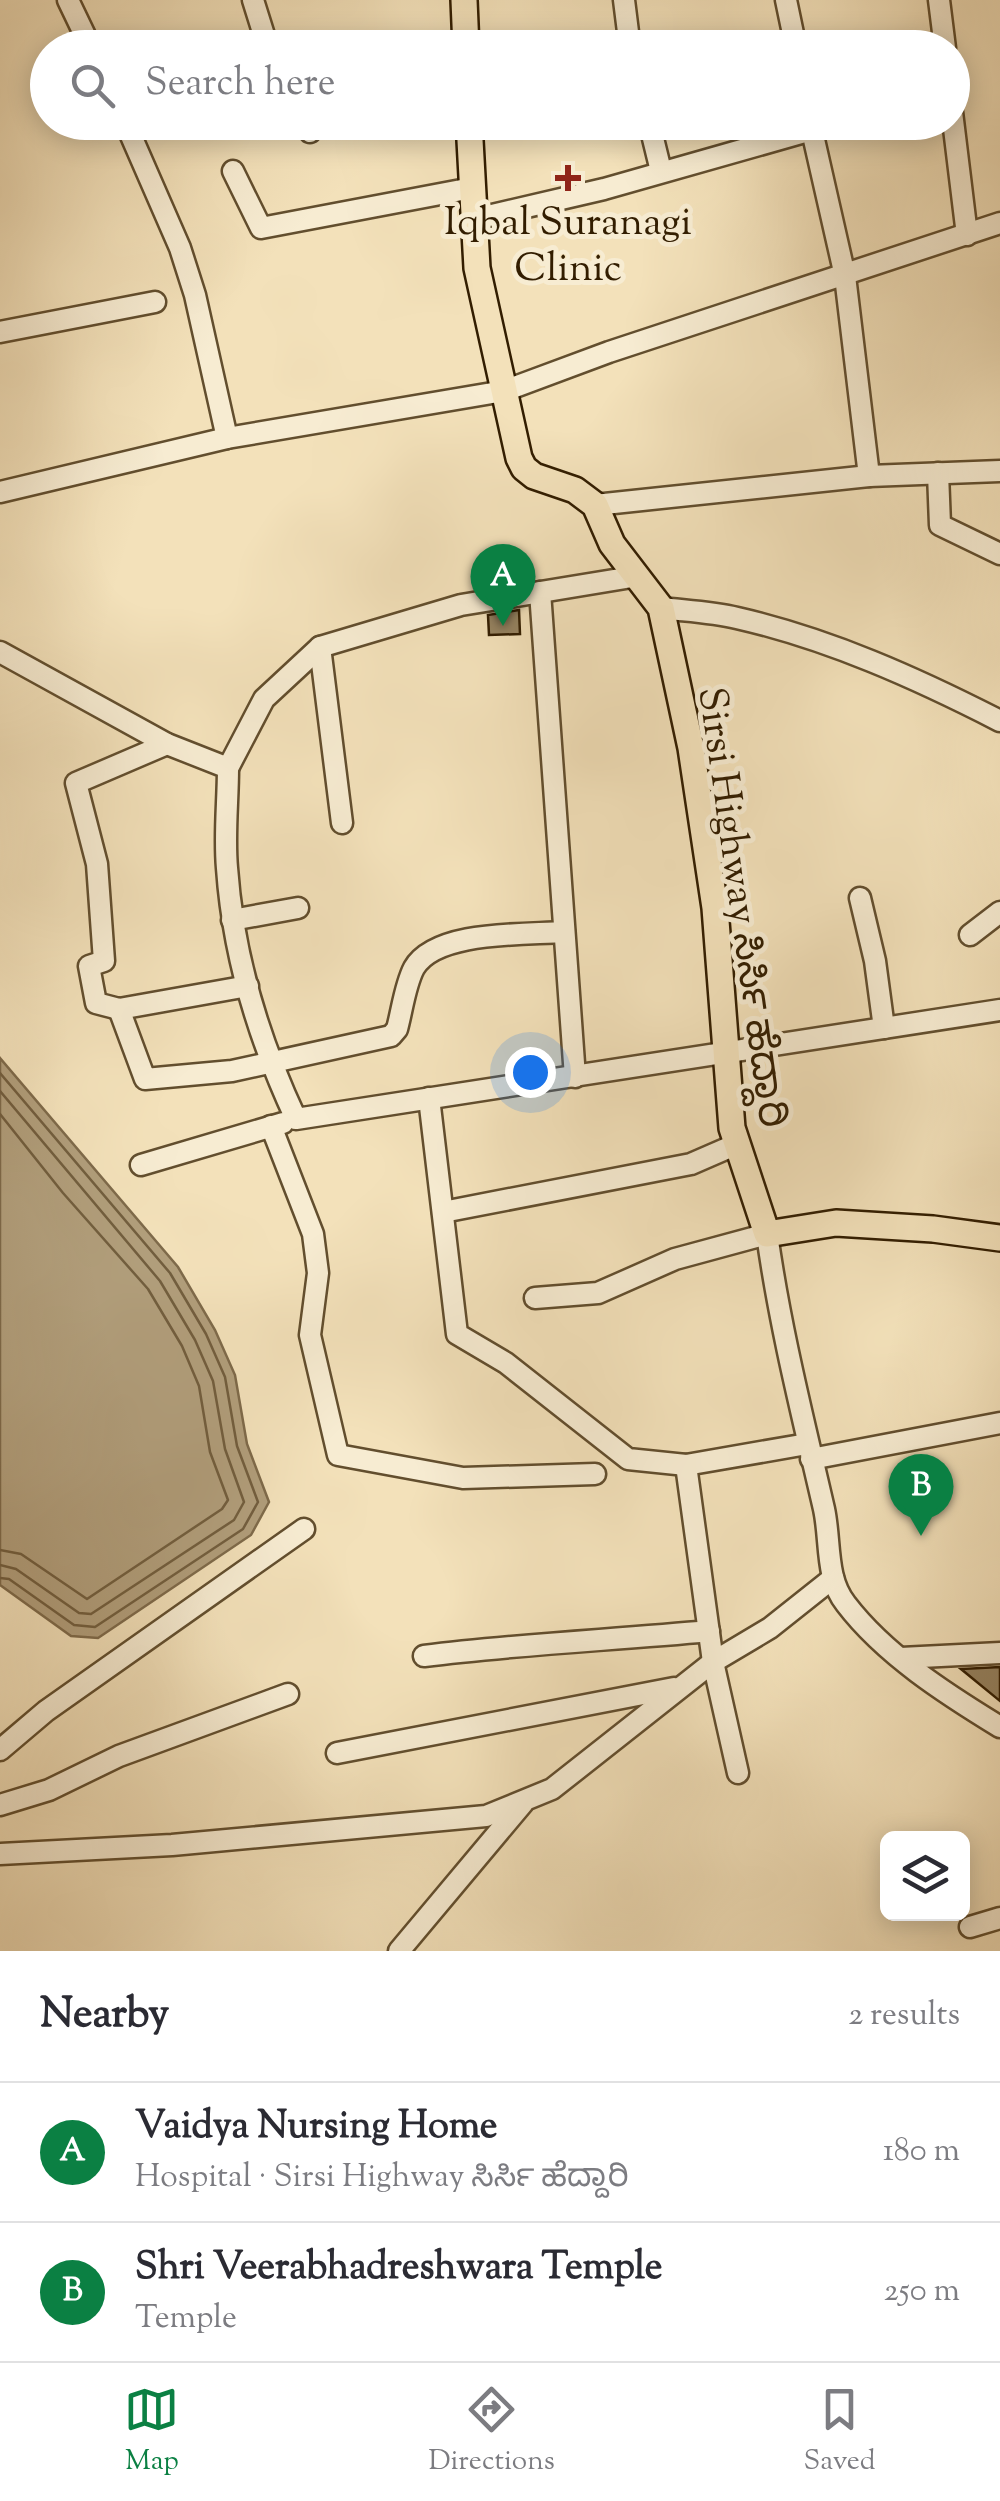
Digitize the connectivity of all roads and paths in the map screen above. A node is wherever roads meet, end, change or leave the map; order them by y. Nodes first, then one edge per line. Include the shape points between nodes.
1 (68, 0) edge
2 (252, 0) edge
3 (464, 0) edge
4 (624, 0) edge
5 (786, 0) edge
6 (939, 0) edge
7 (82, 30) edge
8 (262, 30) edge
9 (465, 30) edge
10 (628, 30) edge
11 (792, 30) edge
12 (943, 30) edge
13 (134, 140) edge
14 (471, 140) edge
15 (653, 140) edge
16 (764, 140) edge
17 (814, 140) edge
18 (956, 140) edge
19 (233, 170) dead end
20 (661, 171) junction
21 (472, 188) junction
22 (475, 219) junction
23 (1000, 223) edge
24 (968, 235) junction
25 (845, 276) junction
26 (155, 302) dead end
27 (0, 332) edge
28 (504, 391) junction
29 (227, 438) junction
30 (1000, 471) edge
31 (938, 474) junction
32 (869, 476) junction
33 (1, 485) edge
34 (596, 505) junction
35 (1000, 554) edge
36 (638, 576) junction
37 (540, 592) junction
38 (661, 608) junction
39 (320, 647) junction
40 (0, 652) edge
41 (1000, 722) edge
42 (167, 744) junction
43 (228, 768) junction
44 (342, 823) dead end
45 (860, 898) dead end
46 (298, 908) dead end
47 (1000, 912) edge
48 (232, 920) junction
49 (564, 932) junction
50 (970, 935) dead end
51 (248, 986) junction
52 (119, 1010) junction
53 (1000, 1010) edge
54 (884, 1028) junction
55 (726, 1055) junction
56 (270, 1063) junction
57 (575, 1077) junction
58 (429, 1098) junction
59 (296, 1119) junction
60 (271, 1126) junction
61 (738, 1144) junction
62 (142, 1165) dead end
63 (442, 1212) junction
64 (767, 1234) junction
65 (1000, 1238) edge
66 (535, 1298) dead end
67 (1000, 1422) edge
68 (809, 1452) junction
69 (686, 1465) junction
70 (595, 1474) dead end
71 (304, 1529) dead end
72 (832, 1578) junction
73 (709, 1631) junction
74 (1000, 1653) edge
75 (424, 1656) dead end
76 (901, 1658) junction
77 (713, 1662) junction
78 (681, 1687) junction
79 (288, 1694) dead end
80 (1000, 1726) edge
81 (0, 1750) edge
82 (337, 1754) dead end
83 (738, 1773) dead end
84 (526, 1799) junction
85 (0, 1805) edge
86 (0, 1854) edge
87 (1000, 1918) edge
88 (970, 1926) dead end
89 (399, 1951) edge

1 - 7 street
2 - 8 street
3 - 9 main road
4 - 10 street
5 - 11 street
6 - 12 street
13 - 29 street via 185,263
14 - 21 main road
15 - 20 street
16 - 20 street
17 - 25 street
18 - 24 street
19 - 21 street via 261,228
20 - 22 street
21 - 22 main road
22 - 28 main road via 477,268
23 - 24 street
24 - 25 street
25 - 28 street
25 - 32 street
26 - 27 street
28 - 29 street
28 - 34 main road via 524,468
29 - 33 street
30 - 31 street
31 - 32 street
31 - 35 street via 940,525
32 - 34 street
34 - 36 main road, Sirsi Highway ಸಿರ್ಸಿ ಹೆದ್ದಾರಿ via 612,544
36 - 37 street
36 - 38 main road, Sirsi Highway ಸಿರ್ಸಿ ಹೆದ್ದಾರಿ
37 - 39 street via 461,605
37 - 49 street
38 - 41 street via 736,617 869,659
38 - 55 main road, Sirsi Highway ಸಿರ್ಸಿ ಹೆದ್ದಾರಿ via 716,908
39 - 43 street via 264,699
39 - 44 street
40 - 42 street
42 - 43 street
42 - 52 street via 76,783 97,864 104,961 89,966 96,1003
43 - 48 street
45 - 54 street
46 - 48 street
47 - 50 street
48 - 51 street
49 - 56 street via 456,940 426,954 414,969 391,1036
49 - 57 street
51 - 52 street
51 - 56 street
52 - 56 street via 145,1079
53 - 54 street
54 - 55 street
55 - 57 street
55 - 61 main road, Sirsi Highway ಸಿರ್ಸಿ ಹೆದ್ದಾರಿ
56 - 59 street
57 - 58 street
58 - 59 street
58 - 63 street
59 - 60 street
60 - 62 street
60 - 70 street via 313,1234 318,1273 310,1336 338,1454 464,1478
61 - 63 street via 690,1164
61 - 64 main road, Sirsi Highway ಸಿರ್ಸಿ ಹೆದ್ದಾರಿ
63 - 69 street via 458,1334 506,1362 628,1459
64 - 65 main road via 836,1224
64 - 66 street via 675,1259 598,1293
64 - 68 street
67 - 68 street
68 - 69 street
68 - 72 street
69 - 73 street
71 - 81 street
72 - 76 street via 844,1603
72 - 77 street via 770,1628
73 - 75 street
73 - 77 street
74 - 76 street
76 - 80 street
77 - 78 street
77 - 83 street
78 - 82 street
78 - 84 street via 552,1788
79 - 85 street
84 - 86 street via 486,1816
84 - 89 street
87 - 88 street

